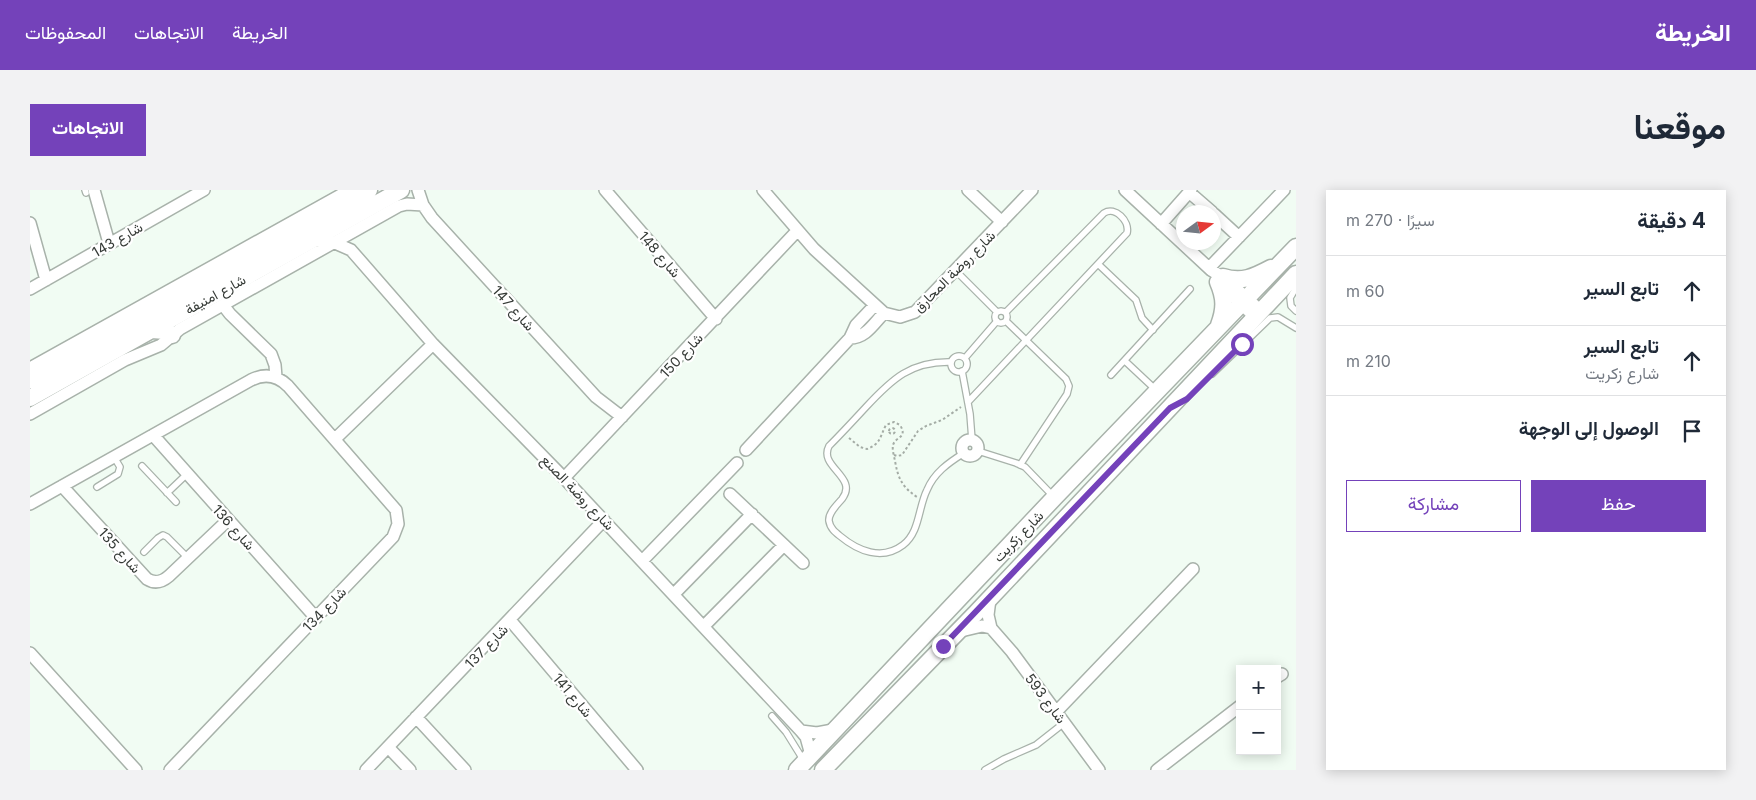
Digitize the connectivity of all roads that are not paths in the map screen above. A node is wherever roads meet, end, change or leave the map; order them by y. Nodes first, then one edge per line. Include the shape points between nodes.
1 (204, 190) edge
2 (401, 190) edge
3 (418, 190) edge
4 (605, 190) edge
5 (763, 190) edge
6 (968, 190) edge
7 (1032, 190) edge
8 (1125, 190) edge
9 (1284, 190) edge
10 (88, 191) edge
11 (1190, 191) edge
12 (370, 195) edge
13 (423, 205) junction
14 (1205, 205) edge
15 (1221, 220) edge
16 (369, 222) junction
17 (1002, 222) junction
18 (30, 223) edge
19 (1161, 224) junction
20 (797, 231) junction
21 (1239, 237) junction
22 (312, 240) junction
23 (109, 244) junction
24 (335, 244) junction
25 (1296, 247) edge
26 (354, 254) junction
27 (1282, 262) junction
28 (1098, 264) junction
29 (955, 270) junction
30 (1215, 274) junction
31 (1296, 274) edge
32 (46, 280) junction
33 (1296, 288) edge
34 (30, 289) edge
35 (1190, 290) dead end
36 (1244, 301) junction
37 (223, 305) junction
38 (875, 305) junction
39 (1296, 310) edge
40 (997, 312) junction
41 (1006, 312) junction
42 (884, 313) junction
43 (1258, 314) junction
44 (716, 319) junction
45 (1006, 321) junction
46 (997, 322) junction
47 (1218, 328) junction
48 (1296, 328) edge
49 (151, 330) junction
50 (1153, 330) junction
51 (172, 335) junction
52 (850, 338) junction
53 (1027, 341) junction
54 (433, 344) junction
55 (965, 358) junction
56 (1125, 361) junction
57 (951, 362) junction
58 (30, 368) edge
59 (962, 371) junction
60 (1111, 375) dead end
61 (276, 377) junction
62 (30, 380) edge
63 (1206, 381) dead end
64 (1158, 391) junction
65 (1192, 394) dead end
66 (30, 398) edge
67 (968, 402) junction
68 (1170, 408) junction
69 (30, 414) edge
70 (622, 417) junction
71 (153, 435) junction
72 (335, 440) junction
73 (972, 440) junction
74 (746, 450) dead end
75 (978, 451) junction
76 (964, 453) junction
77 (114, 457) junction
78 (737, 463) dead end
79 (1020, 465) junction
80 (142, 466) dead end
81 (188, 474) junction
82 (564, 478) junction
83 (62, 486) junction
84 (96, 487) dead end
85 (167, 493) junction
86 (730, 494) dead end
87 (1055, 498) junction
88 (176, 502) dead end
89 (30, 504) edge
90 (752, 514) junction
91 (228, 520) junction
92 (604, 520) junction
93 (784, 545) junction
94 (144, 552) dead end
95 (188, 558) junction
96 (642, 561) junction
97 (803, 563) dead end
98 (1193, 569) dead end
99 (674, 594) junction
100 (990, 598) junction
101 (316, 618) junction
102 (510, 620) junction
103 (704, 626) junction
104 (991, 628) junction
105 (956, 632) junction
106 (31, 655) edge
107 (1236, 709) edge
108 (1056, 712) junction
109 (772, 716) dead end
110 (416, 717) junction
111 (1064, 723) junction
112 (833, 730) junction
113 (801, 731) junction
114 (388, 746) junction
115 (804, 762) edge
116 (136, 770) edge
117 (170, 770) edge
118 (366, 770) edge
119 (410, 770) edge
120 (465, 770) edge
121 (637, 770) edge
122 (823, 770) edge
123 (985, 770) edge
124 (1100, 770) edge
125 (1157, 770) edge

1 - 23 street, شارع 143
2 - 12 street, شارع امنيفة
3 - 13 street, شارع 147
4 - 44 street, شارع 148
5 - 20 street
6 - 17 street
7 - 17 street, شارع روضة المحارق
8 - 19 street
9 - 21 street
10 - 23 street
11 - 14 street
11 - 19 street
12 - 16 street via 377,210
12 - 22 street, شارع امنيفة
12 - 58 street via 352,191 343,194
12 - 62 street, شارع امنيفة
13 - 16 street via 403,205
13 - 70 street, شارع 147 via 596,397
15 - 21 street
16 - 24 street
16 - 26 street via 357,236
17 - 29 street, شارع روضة المحارق
18 - 32 street
19 - 30 street
20 - 38 street
20 - 44 street, شارع 150
21 - 30 street
22 - 24 street, شارع روضة الصنع
22 - 49 street, شارع امنيفة
23 - 32 street, شارع 143
24 - 26 street, شارع روضة الصنع
24 - 37 street
25 - 27 street, شارع زكريت
26 - 54 street, شارع روضة الصنع
27 - 30 street via 1245,280 1232,280
27 - 36 street, شارع زكريت
28 - 41 lane via 1128,231 1127,223 1111,210 1104,213
28 - 50 lane via 1136,300 1142,318
28 - 53 lane
29 - 40 lane
29 - 42 street, شارع روضة المحارق via 910,314 894,317
30 - 36 street
30 - 47 street via 1224,301
31 - 43 street, شارع زكريت
32 - 34 street, شارع 143
33 - 39 lane via 1290,298 1291,306
35 - 50 lane
36 - 43 street
36 - 47 street, شارع زكريت
37 - 51 street
37 - 61 street via 271,354
38 - 42 street
38 - 52 street
40 - 41 lane
40 - 46 lane via 994,316
41 - 45 lane
42 - 52 street via 865,333
43 - 68 street, شارع زكريت
44 - 70 street, شارع 150
45 - 46 lane
45 - 53 lane
46 - 55 lane
47 - 64 street, شارع زكريت
48 - 63 lane via 1278,317 1267,320
49 - 51 street via 166,331
49 - 66 street, شارع امنيفة
50 - 56 lane
51 - 69 street via 157,347 125,360
52 - 74 street
53 - 67 lane
53 - 79 lane via 1069,386 1068,394
54 - 72 street
54 - 82 street, شارع روضة الصنع
55 - 57 lane via 958,355
55 - 59 lane via 967,367
56 - 60 lane
56 - 64 lane
57 - 59 lane via 953,369
57 - 76 lane via 925,365 900,375 829,446 830,463 845,481 846,491 831,513 829,521 833,530 859,550 881,553 898,548 910,537 918,522 927,489 936,474
59 - 67 lane
61 - 71 street via 256,378
61 - 72 street, شارع 134 via 288,386
64 - 87 street, شارع زكريت
65 - 68 lane
67 - 73 lane
68 - 100 street, شارع زكريت
70 - 82 street, شارع 150
71 - 77 street
71 - 81 street, شارع 136
72 - 101 street, شارع 134 via 393,506 398,514 398,524 393,537
73 - 75 street via 978,444
73 - 76 street via 963,444
75 - 76 street via 973,456
75 - 79 lane
77 - 83 street
77 - 84 lane via 120,467 118,474
78 - 96 street
79 - 87 lane via 1029,470
80 - 85 lane
81 - 85 lane
81 - 91 street, شارع 136
82 - 92 street, شارع روضة الصنع
83 - 89 street
83 - 95 street, شارع 135 via 151,581 163,581
85 - 88 lane
86 - 90 street
87 - 112 street, شارع زكريت
90 - 93 street
90 - 99 street
91 - 95 street, شارع 135
91 - 101 street, شارع 136
92 - 96 street, شارع روضة الصنع
92 - 102 street, شارع 137
93 - 97 street
93 - 103 street
94 - 95 lane via 163,535
96 - 99 street, شارع روضة الصنع
98 - 108 street
99 - 103 street, شارع روضة الصنع
100 - 104 street
100 - 105 street, شارع زكريت
101 - 117 street, شارع 134
102 - 110 street, شارع 137
102 - 121 street, شارع 141
103 - 113 street, شارع روضة الصنع
104 - 105 street via 982,626
104 - 108 street, شارع 593
105 - 122 street, شارع زكريت
106 - 116 street
107 - 125 street
108 - 111 street, شارع 593
109 - 115 lane
110 - 114 street, شارع 137
110 - 120 street
111 - 123 lane via 1036,745
111 - 124 street, شارع 593
112 - 113 street
112 - 115 street, شارع زكريت
113 - 115 street, شارع روضة الصنع via 806,737
114 - 118 street, شارع 137
114 - 119 street

